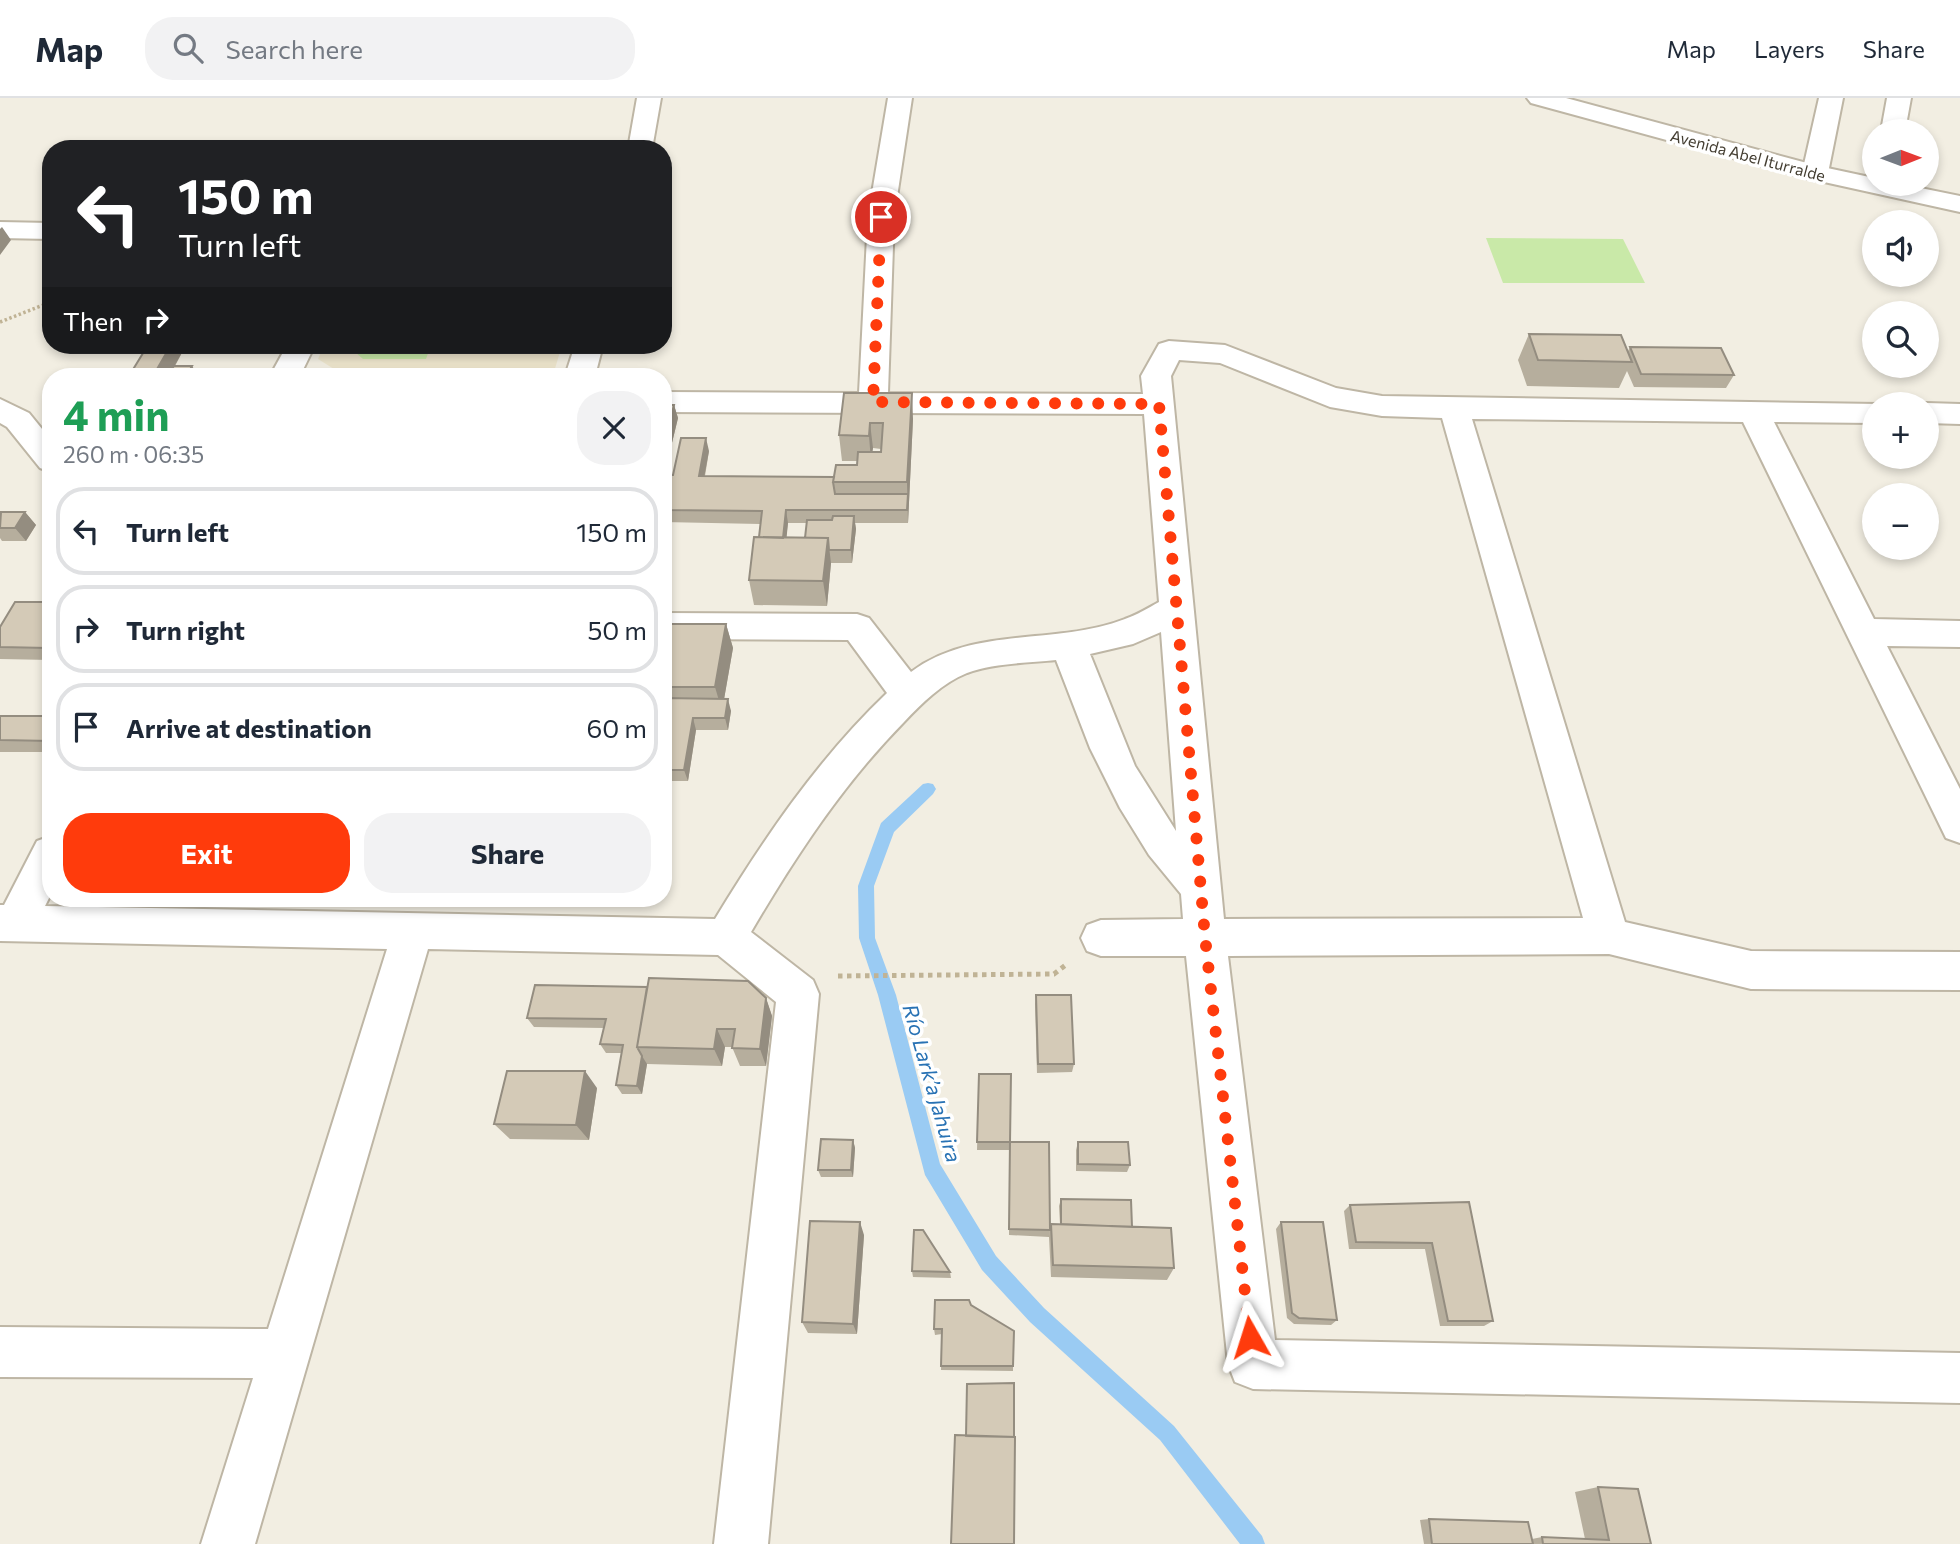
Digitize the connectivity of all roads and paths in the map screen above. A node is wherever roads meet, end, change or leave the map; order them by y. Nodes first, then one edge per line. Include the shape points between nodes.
1 (649, 98) edge
2 (900, 98) edge
3 (1538, 98) edge
4 (1831, 98) edge
5 (1899, 98) edge
6 (1895, 119) edge
7 (642, 140) edge
8 (1815, 173) junction
9 (1862, 182) edge
10 (1927, 196) edge
11 (1960, 204) edge
12 (0, 230) edge
13 (42, 231) edge
14 (42, 306) edge
15 (0, 323) edge
16 (672, 402) edge
17 (873, 402) junction
18 (1159, 404) junction
19 (0, 409) edge
20 (1454, 409) junction
21 (1753, 411) junction
22 (1862, 413) edge
23 (1939, 413) edge
24 (1960, 414) edge
25 (42, 450) edge
26 (1176, 608) junction
27 (672, 626) edge
28 (1863, 632) junction
29 (1960, 634) edge
30 (1069, 645) junction
31 (908, 694) junction
32 (1960, 827) edge
33 (42, 868) edge
34 (1201, 888) junction
35 (8, 923) edge
36 (412, 933) junction
37 (1609, 936) junction
38 (726, 937) junction
39 (1205, 937) junction
40 (1101, 938) joint
41 (1960, 971) edge
42 (824, 976) dead end
43 (0, 1352) edge
44 (286, 1354) junction
45 (1960, 1378) edge
46 (228, 1544) edge
47 (741, 1544) edge

1 - 7 street
2 - 17 street via 881,217
3 - 8 street, Avenida Abel Iturralde
4 - 8 street
5 - 6 street
8 - 9 street, Avenida Abel Iturralde
10 - 11 street, Avenida Abel Iturralde
12 - 13 street
14 - 15 path
16 - 17 street
17 - 18 street
18 - 20 street via 1156,376 1169,349 1225,354 1330,397 1382,406
18 - 26 street
19 - 25 street via 18,420
20 - 21 street
20 - 37 street
21 - 22 street
21 - 28 street
23 - 24 street
26 - 30 street via 1133,631
26 - 34 street
27 - 31 street via 857,627
28 - 29 street
28 - 32 street
30 - 31 street via 1003,652 945,668
30 - 34 street via 1120,774 1161,841
31 - 38 street via 858,745 808,808
33 - 35 street
34 - 39 street
35 - 36 street
36 - 38 street
36 - 44 street
37 - 39 street
37 - 41 street via 1751,971
38 - 47 street via 798,994
39 - 40 street
39 - 45 street via 1253,1364
40 - 42 path via 1054,974
43 - 44 street
44 - 46 street

